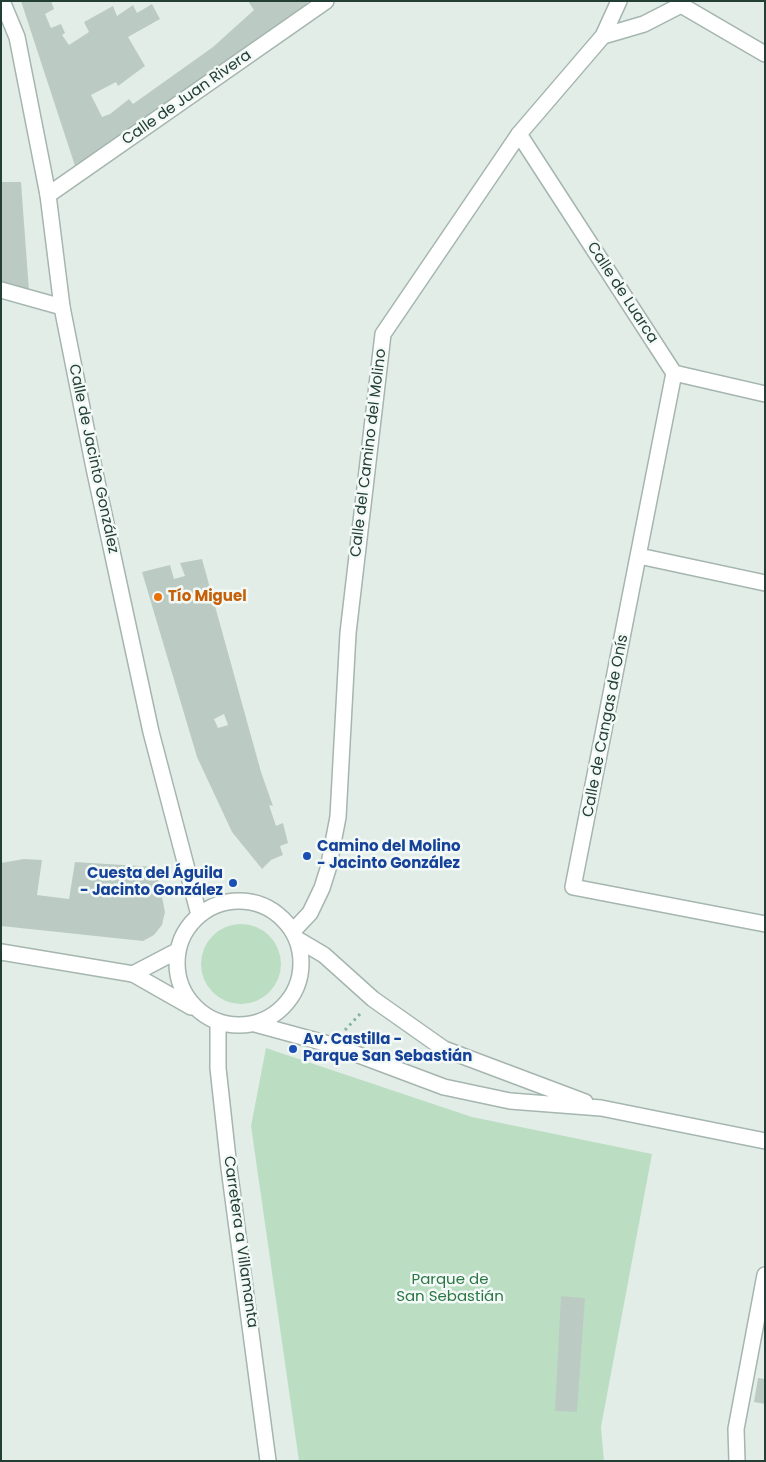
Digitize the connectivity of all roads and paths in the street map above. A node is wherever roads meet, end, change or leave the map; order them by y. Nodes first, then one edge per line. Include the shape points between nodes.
1 (2, 1) edge
2 (326, 1) edge
3 (619, 1) edge
4 (681, 3) edge
5 (603, 36) junction
6 (762, 50) edge
7 (519, 134) junction
8 (48, 195) junction
9 (1, 290) edge
10 (62, 307) junction
11 (674, 373) junction
12 (765, 394) edge
13 (640, 556) junction
14 (765, 583) edge
15 (199, 915) junction
16 (765, 924) edge
17 (295, 935) junction
18 (177, 951) junction
19 (1, 952) edge
20 (132, 974) junction
21 (373, 999) junction
22 (199, 1012) junction
23 (218, 1022) junction
24 (255, 1024) junction
25 (332, 1045) junction
26 (601, 1108) junction
27 (765, 1141) edge
28 (765, 1275) edge
29 (268, 1461) edge
30 (737, 1461) edge

1 - 8 street, Calle de Jacinto González via 16,37
2 - 8 street, Calle de Juan Rivera
3 - 5 street, Calle del Camino del Molino
4 - 5 street via 644,24
4 - 6 street
5 - 7 street, Calle del Camino del Molino
7 - 11 street, Calle de Luarca
7 - 17 street, Calle del Camino del Molino via 383,334 348,633 338,817 322,888
8 - 10 street, Calle de Jacinto González
9 - 10 street
10 - 15 street, Calle de Jacinto González via 151,732
11 - 12 street
11 - 13 street, Calle de Cangas de Onís
13 - 14 street
13 - 16 street, Calle de Cangas de Onís via 574,887
15 - 17 street via 219,903 252,901 283,918
15 - 18 street via 185,931
17 - 21 street via 324,955
17 - 24 street via 302,960 299,981 290,1000 275,1015
18 - 20 street
18 - 22 street via 177,973 185,994
19 - 20 street
20 - 22 street
21 - 25 path
21 - 26 street via 444,1048
22 - 23 street
23 - 24 street via 237,1026
23 - 29 street, Carretera a Villamanta via 218,1068 229,1168
24 - 25 street
25 - 26 street via 444,1087 510,1101
26 - 27 street
28 - 30 street via 736,1429

